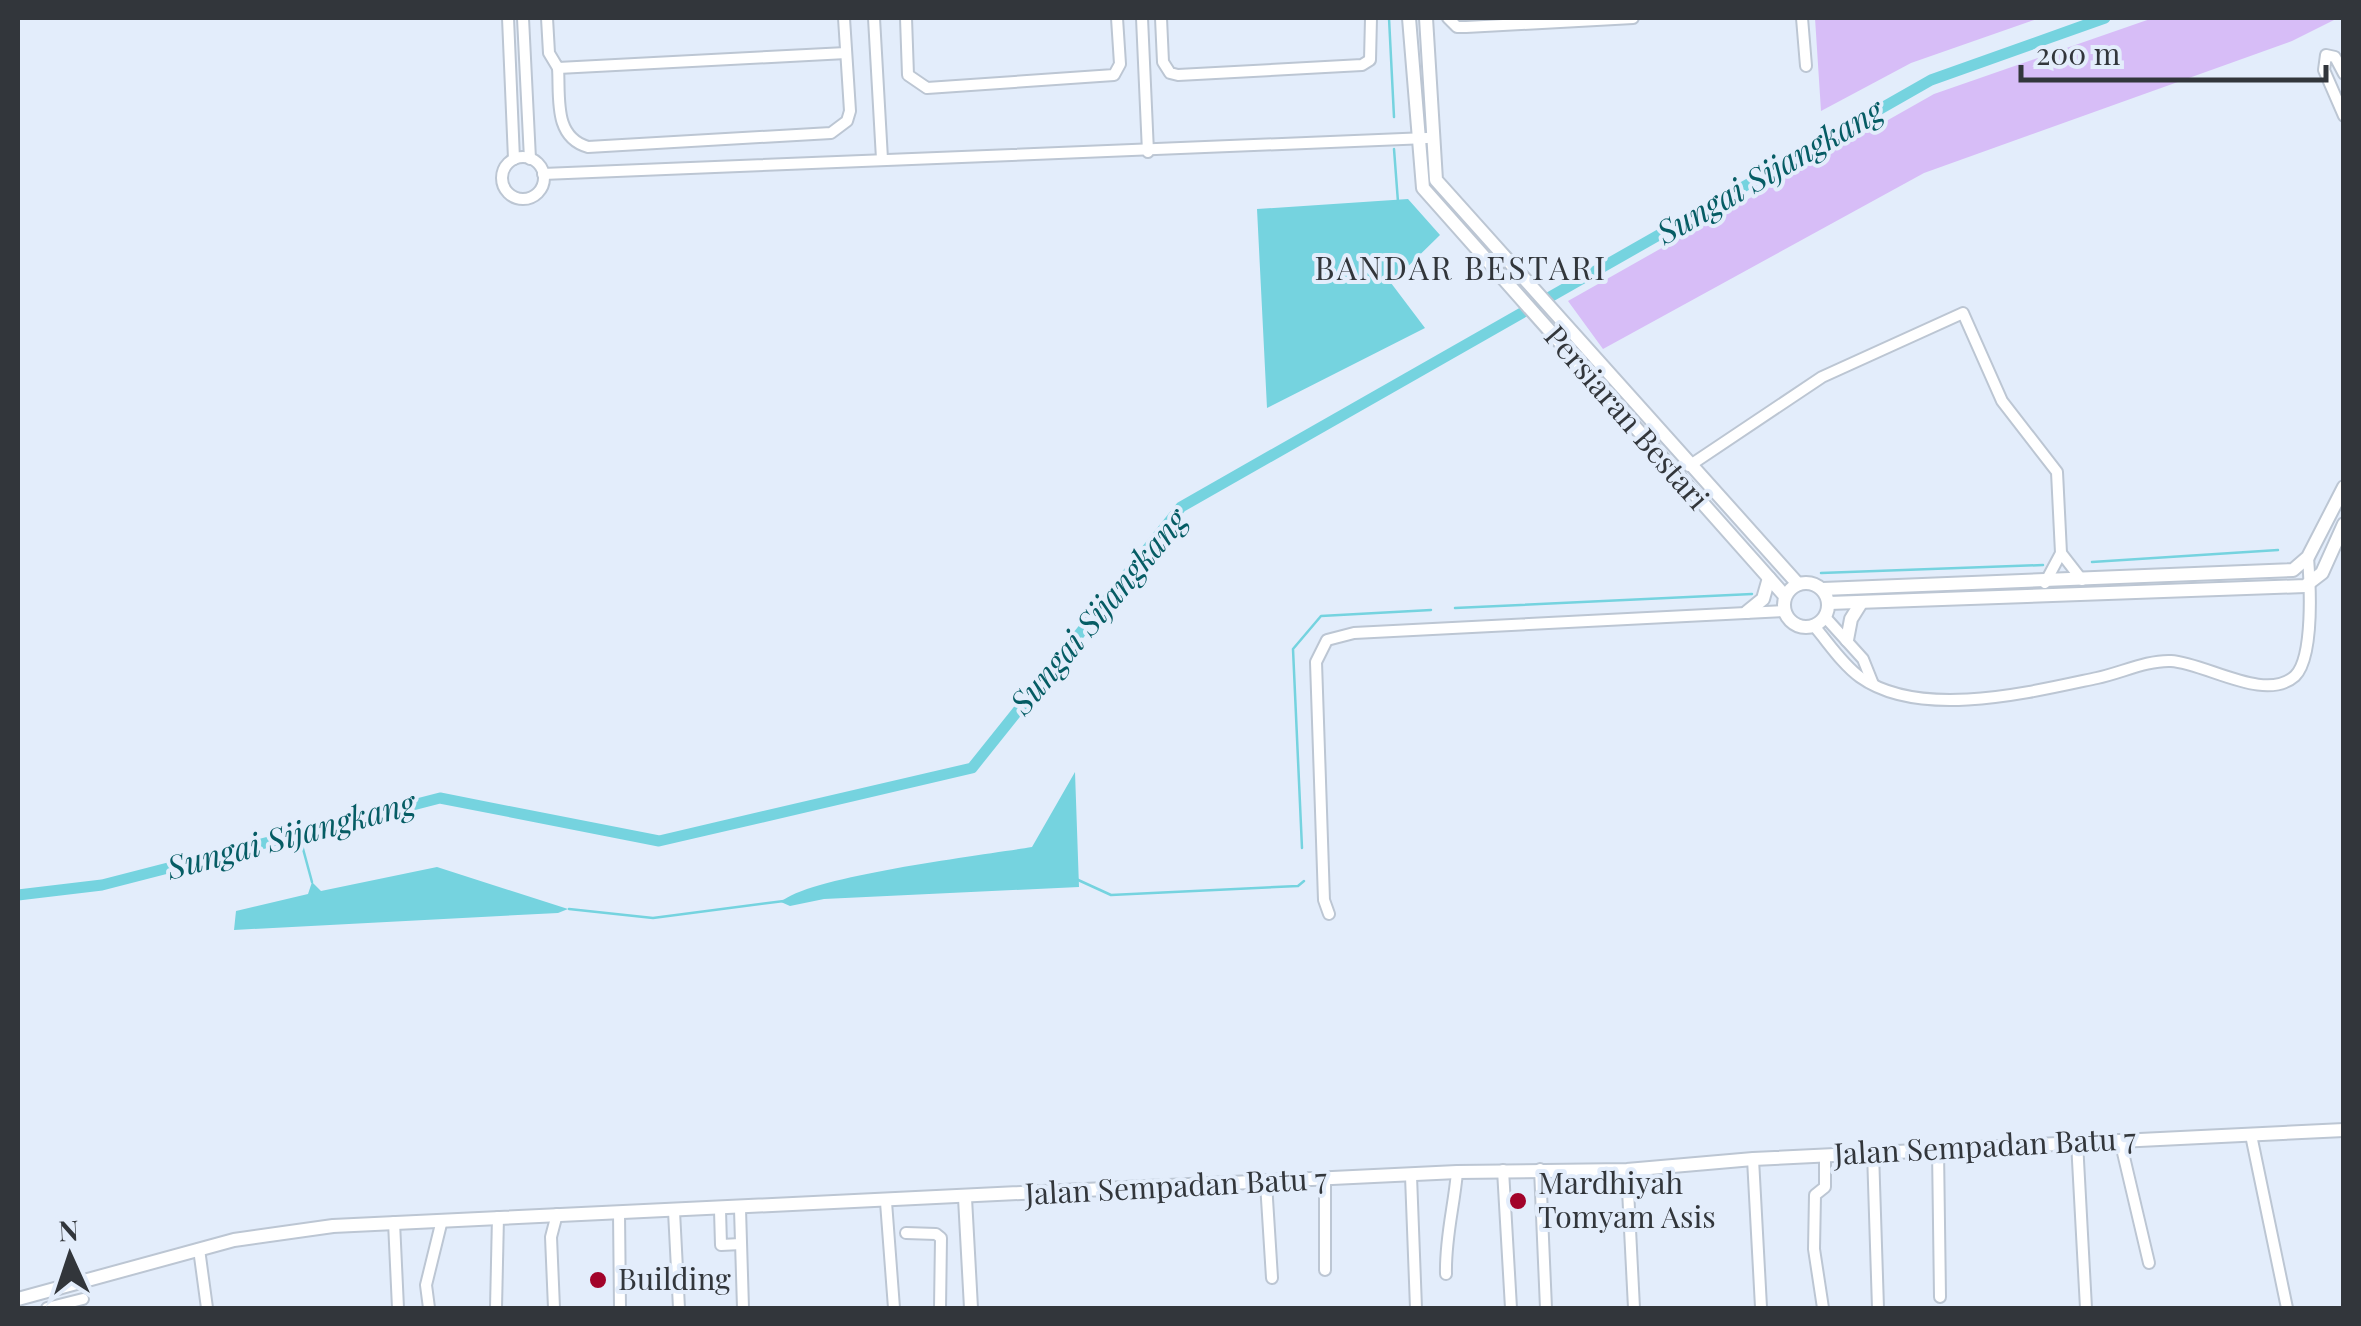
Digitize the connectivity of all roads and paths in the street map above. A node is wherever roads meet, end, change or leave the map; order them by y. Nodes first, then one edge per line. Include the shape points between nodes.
1 (508, 18) edge
2 (523, 18) edge
3 (547, 18) edge
4 (844, 18) edge
5 (874, 18) edge
6 (906, 18) edge
7 (1117, 18) edge
8 (1142, 18) edge
9 (1161, 18) edge
10 (1371, 18) edge
11 (1409, 18) edge
12 (1426, 18) edge
13 (1633, 18) edge
14 (1802, 18) edge
15 (1449, 20) edge
16 (846, 53) junction
17 (1806, 66) dead end
18 (558, 68) junction
19 (2344, 74) edge
20 (2344, 116) edge
21 (1416, 138) junction
22 (1432, 138) junction
23 (1148, 152) junction
24 (530, 158) junction
25 (514, 159) junction
26 (882, 159) junction
27 (543, 174) junction
28 (1528, 294) junction
29 (1551, 322) junction
30 (1689, 466) junction
31 (2344, 487) edge
32 (2344, 524) edge
33 (2061, 554) junction
34 (2308, 557) junction
35 (1769, 578) junction
36 (2082, 582) junction
37 (2045, 583) junction
38 (1798, 584) junction
39 (2310, 585) junction
40 (1784, 603) junction
41 (1861, 603) junction
42 (1822, 609) junction
43 (1747, 612) junction
44 (1847, 640) junction
45 (1874, 684) junction
46 (1329, 914) dead end
47 (2344, 1130) edge
48 (2251, 1135) junction
49 (2120, 1140) junction
50 (2077, 1142) junction
51 (1938, 1149) junction
52 (1873, 1152) junction
53 (1825, 1156) junction
54 (1754, 1159) junction
55 (1502, 1170) junction
56 (1540, 1170) junction
57 (1628, 1170) junction
58 (1457, 1172) junction
59 (1411, 1176) junction
60 (1325, 1180) junction
61 (1266, 1183) junction
62 (966, 1198) junction
63 (886, 1202) junction
64 (740, 1208) junction
65 (720, 1210) junction
66 (674, 1211) junction
67 (619, 1213) junction
68 (557, 1214) junction
69 (498, 1217) junction
70 (442, 1220) junction
71 (394, 1222) junction
72 (906, 1233) dead end
73 (741, 1244) junction
74 (199, 1249) junction
75 (2149, 1263) dead end
76 (1325, 1270) dead end
77 (1446, 1274) dead end
78 (1272, 1278) dead end
79 (85, 1280) junction
80 (1940, 1297) dead end
81 (18, 1299) edge
82 (83, 1304) edge
83 (48, 1308) edge
84 (206, 1308) edge
85 (398, 1308) edge
86 (429, 1308) edge
87 (496, 1308) edge
88 (554, 1308) edge
89 (620, 1308) edge
90 (679, 1308) edge
91 (743, 1308) edge
92 (894, 1308) edge
93 (940, 1308) edge
94 (971, 1308) edge
95 (1416, 1308) edge
96 (1511, 1308) edge
97 (1546, 1308) edge
98 (1634, 1308) edge
99 (1760, 1308) edge
100 (1823, 1308) edge
101 (1878, 1308) edge
102 (2086, 1308) edge
103 (2287, 1308) edge

1 - 25 street
2 - 24 street
3 - 18 street via 549,53
4 - 16 street
5 - 26 street
6 - 7 street via 908,75 927,88 1104,79 1118,72
8 - 23 street
9 - 10 street via 1163,62 1178,75 1362,65 1373,50
11 - 21 street, Persiaran Bestari
12 - 22 street, Persiaran Bestari
13 - 15 street via 1466,27
14 - 17 street
16 - 18 street
16 - 18 street via 850,111 831,133 588,146 568,137 562,126
19 - 20 street via 2335,56 2326,55 2324,70
21 - 22 street
21 - 23 street
21 - 28 street, Persiaran Bestari via 1423,188
22 - 28 street, Persiaran Bestari via 1436,180
23 - 26 street
24 - 25 street
24 - 27 street
25 - 27 street via 502,173 513,196 539,192
26 - 27 street
28 - 29 street, Persiaran Bestari
29 - 30 street, Persiaran Bestari
29 - 35 street, Persiaran Bestari
30 - 33 street via 1822,377 1963,313 2002,402 2057,472
30 - 38 street, Persiaran Bestari
31 - 34 street
32 - 39 street
33 - 36 street
33 - 37 street
34 - 36 street via 2274,573
34 - 39 street
35 - 40 street, Persiaran Bestari
35 - 43 street via 1763,599
36 - 37 street
37 - 42 street
38 - 40 street
38 - 42 street via 1811,583
39 - 41 street
39 - 45 street via 2306,654 2284,684 2248,682 2174,661 1992,698 1928,697
40 - 42 street via 1799,626
40 - 43 street
41 - 42 street
41 - 44 street
42 - 44 street
42 - 45 street via 1858,675
43 - 46 street via 1327,640 1316,662 1316,741
44 - 45 street
47 - 48 street, Jalan Sempadan Batu 7
48 - 49 street, Jalan Sempadan Batu 7
48 - 103 street
49 - 50 street, Jalan Sempadan Batu 7
49 - 75 street
50 - 51 street, Jalan Sempadan Batu 7
50 - 102 street
51 - 52 street, Jalan Sempadan Batu 7
51 - 80 street
52 - 53 street, Jalan Sempadan Batu 7
52 - 101 street
53 - 54 street, Jalan Sempadan Batu 7
53 - 100 street via 1825,1187 1814,1194
54 - 57 street, Jalan Sempadan Batu 7
54 - 99 street
55 - 56 street, Jalan Sempadan Batu 7
55 - 58 street, Jalan Sempadan Batu 7
55 - 96 street
56 - 57 street, Jalan Sempadan Batu 7
56 - 97 street
57 - 98 street
58 - 59 street, Jalan Sempadan Batu 7
58 - 77 street via 1444,1237
59 - 60 street, Jalan Sempadan Batu 7
59 - 95 street
60 - 61 street, Jalan Sempadan Batu 7
60 - 76 street
61 - 62 street, Jalan Sempadan Batu 7
61 - 78 street
62 - 63 street, Jalan Sempadan Batu 7
62 - 94 street
63 - 64 street, Jalan Sempadan Batu 7
63 - 92 street
64 - 65 street, Jalan Sempadan Batu 7
64 - 73 street
65 - 66 street, Jalan Sempadan Batu 7
65 - 73 street via 721,1245
66 - 67 street, Jalan Sempadan Batu 7
66 - 90 street
67 - 68 street, Jalan Sempadan Batu 7
67 - 89 street
68 - 69 street, Jalan Sempadan Batu 7
68 - 88 street via 551,1237
69 - 70 street, Jalan Sempadan Batu 7
69 - 87 street
70 - 71 street, Jalan Sempadan Batu 7
70 - 86 street via 426,1285
71 - 74 street, Jalan Sempadan Batu 7 via 272,1232
71 - 85 street
72 - 93 street via 940,1238
73 - 91 street
74 - 79 street, Jalan Sempadan Batu 7
74 - 84 street
79 - 81 street, Jalan Sempadan Batu 7
79 - 82 street
82 - 83 street

